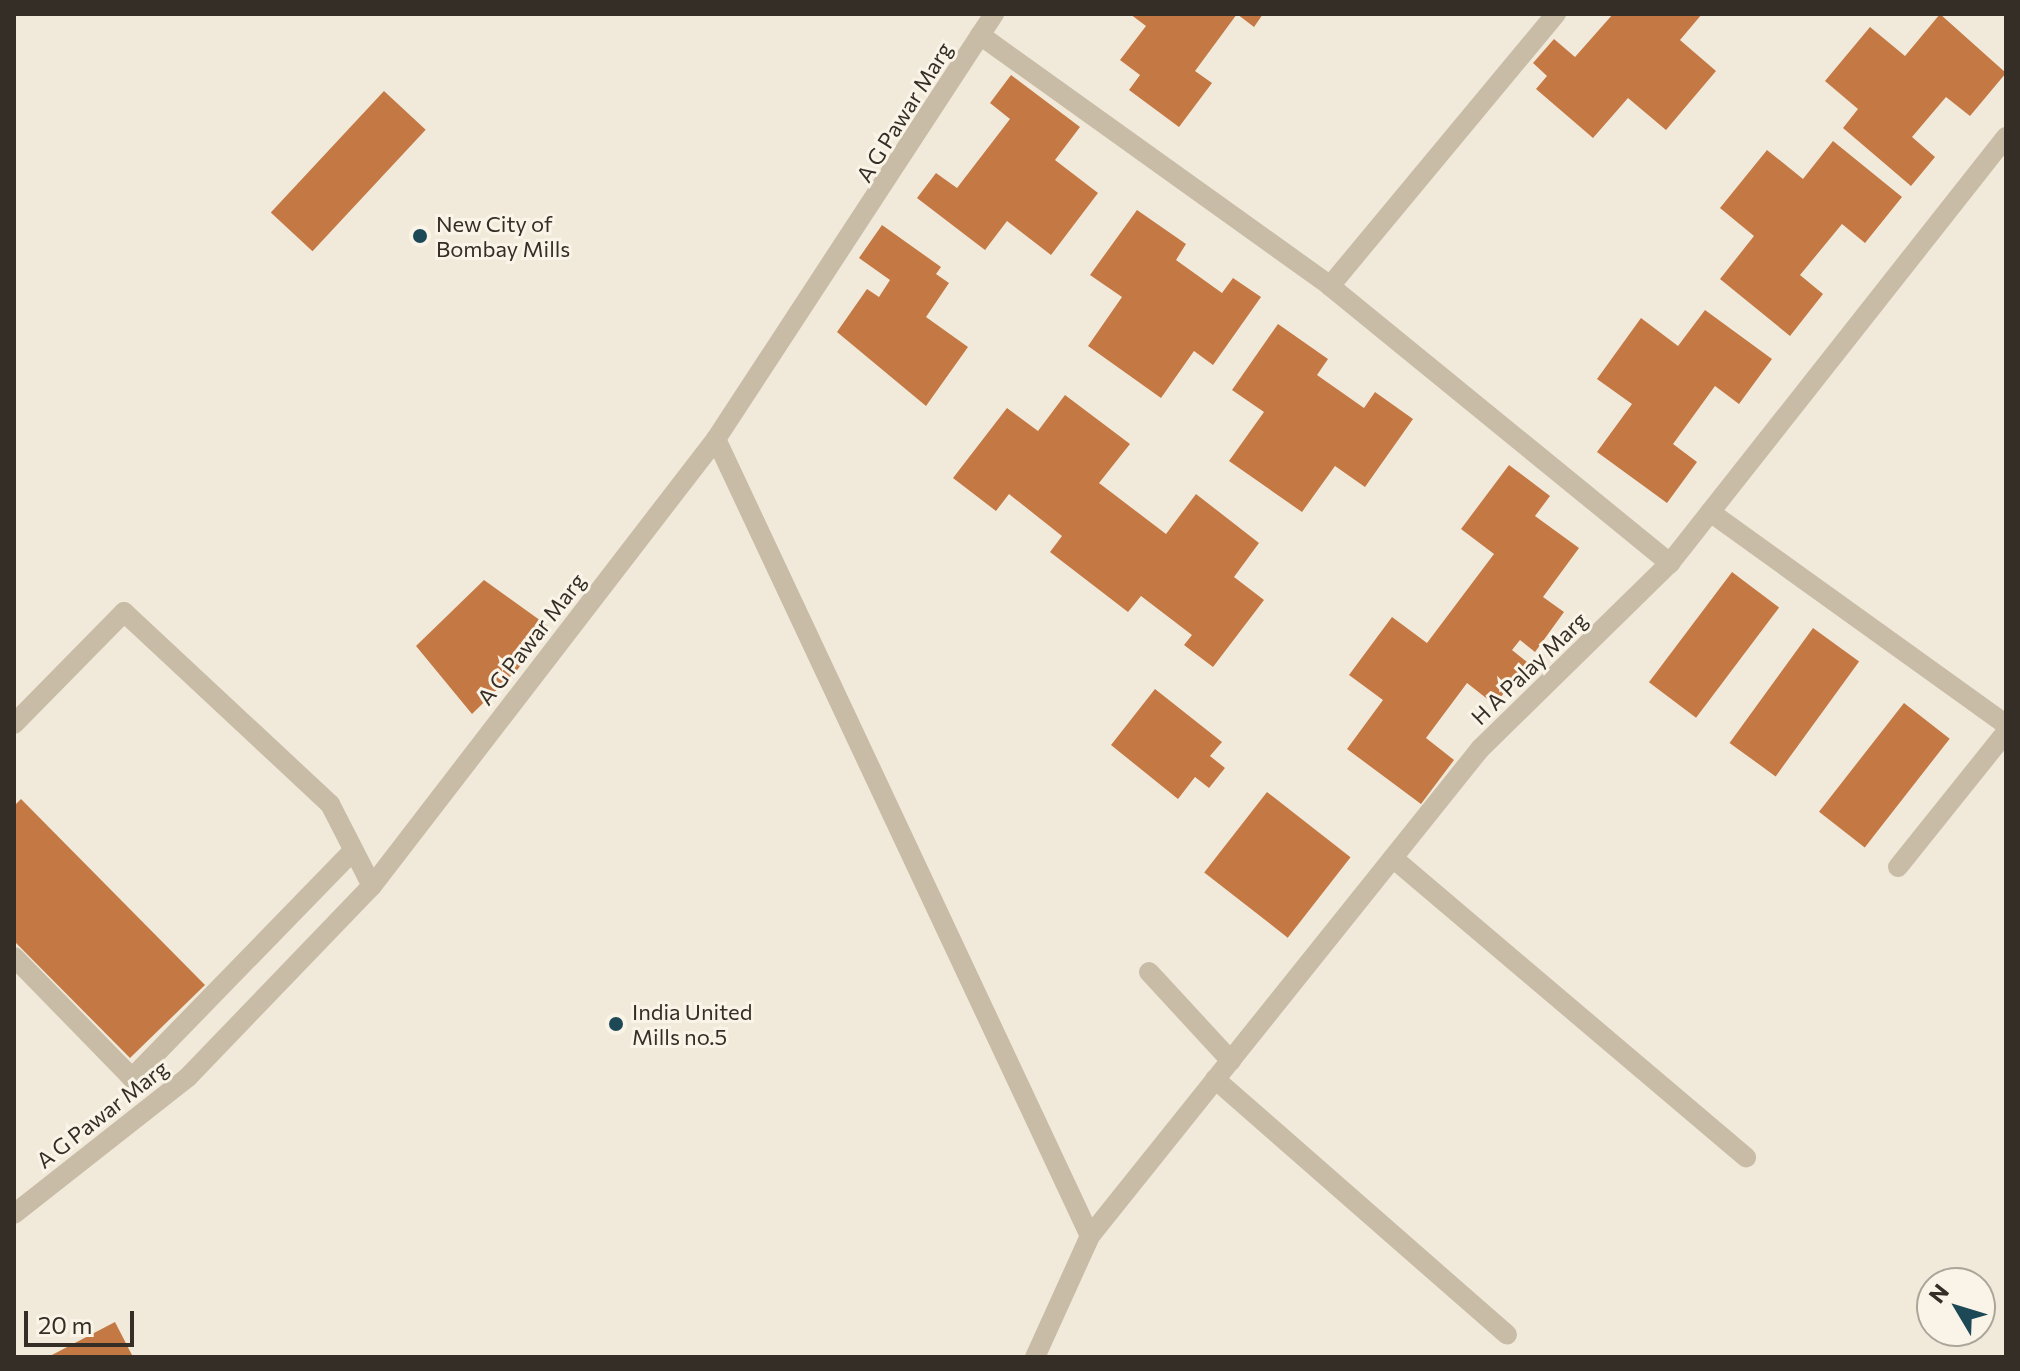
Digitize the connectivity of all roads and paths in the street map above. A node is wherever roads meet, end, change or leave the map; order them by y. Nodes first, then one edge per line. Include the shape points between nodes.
1 (994, 14) edge
2 (1556, 14) edge
3 (980, 35) junction
4 (2006, 137) edge
5 (1330, 286) junction
6 (716, 439) junction
7 (1710, 512) junction
8 (1670, 563) junction
9 (14, 724) edge
10 (2006, 725) edge
11 (2006, 732) edge
12 (353, 851) junction
13 (1393, 858) junction
14 (1898, 867) dead end
15 (372, 886) junction
16 (14, 957) edge
17 (1149, 972) dead end
18 (1231, 1061) junction
19 (1215, 1079) junction
20 (1746, 1157) dead end
21 (14, 1214) edge
22 (1090, 1236) junction
23 (1507, 1335) dead end
24 (1035, 1357) edge

1 - 3 street, A G Pawar Marg
2 - 5 street
3 - 5 street
3 - 6 street, A G Pawar Marg
4 - 7 street, H A Palay Marg
5 - 8 street
6 - 15 street, A G Pawar Marg
6 - 22 street
7 - 8 street, H A Palay Marg
7 - 10 street
8 - 13 street, H A Palay Marg via 1480,749
9 - 12 street via 124,612 330,804
11 - 14 street
12 - 15 street
12 - 16 street via 132,1078
13 - 18 street, H A Palay Marg
13 - 20 street
15 - 21 street, A G Pawar Marg via 188,1077
17 - 18 street
18 - 19 street, H A Palay Marg
19 - 22 street, H A Palay Marg
19 - 23 street
22 - 24 street, H A Palay Marg

